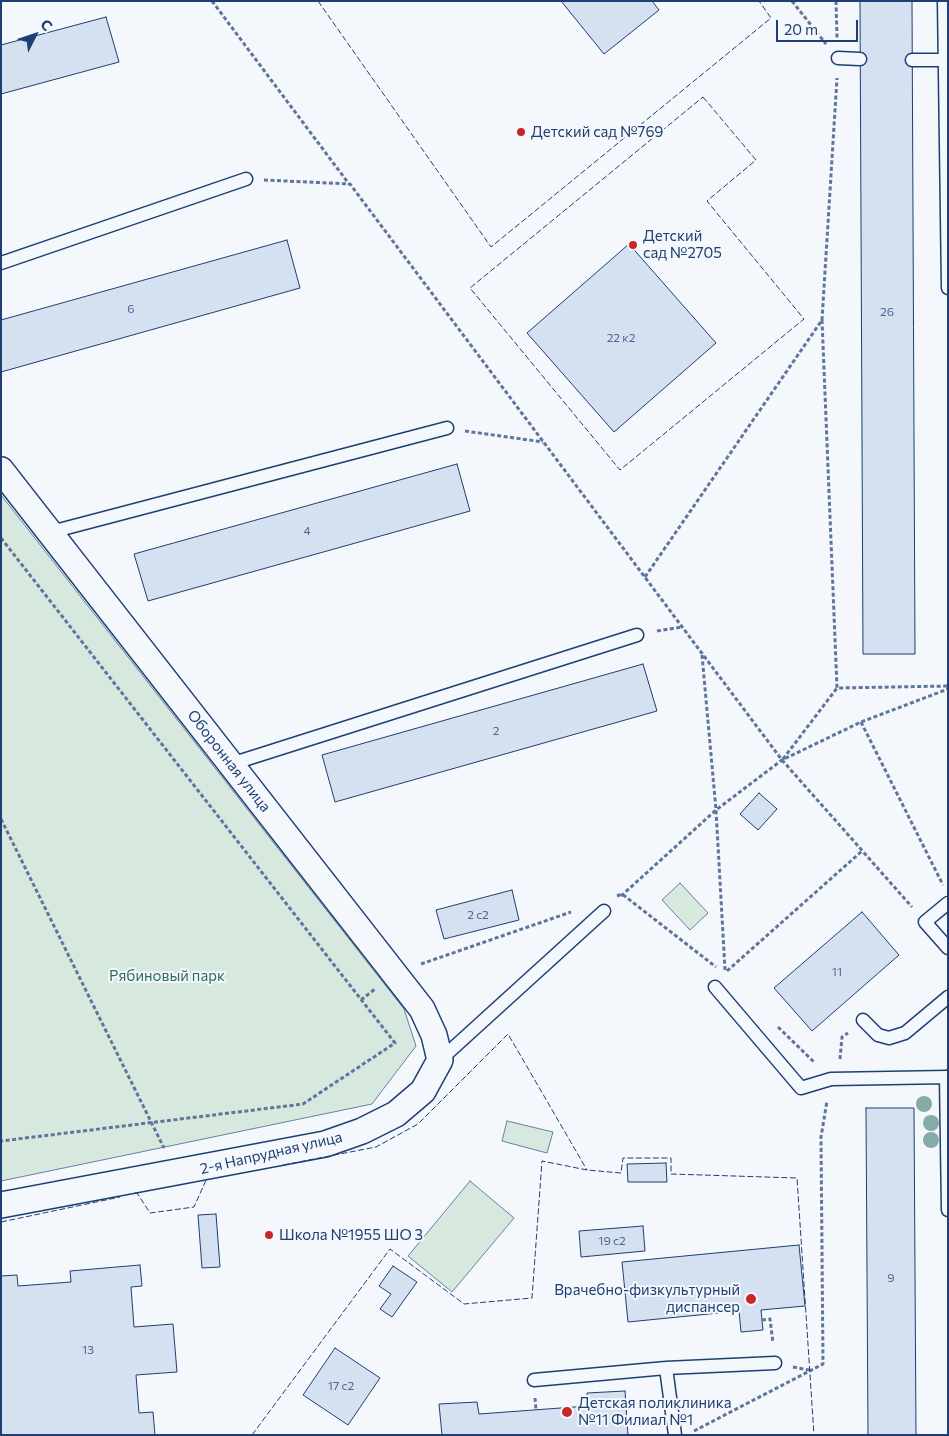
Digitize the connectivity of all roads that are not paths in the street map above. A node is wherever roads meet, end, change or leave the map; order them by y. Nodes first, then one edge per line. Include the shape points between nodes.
1 (944, 1) edge
2 (838, 58) road end
3 (860, 59) dead end
4 (912, 60) dead end
5 (944, 60) junction
6 (246, 179) road end
7 (1, 263) edge
8 (948, 288) edge
9 (447, 428) road end
10 (1, 470) edge
11 (51, 532) junction
12 (637, 635) road end
13 (231, 764) junction
14 (948, 903) edge
15 (604, 911) road end
16 (948, 948) edge
17 (715, 987) dead end
18 (948, 997) edge
19 (863, 1020) road end
20 (440, 1060) junction
21 (947, 1077) edge
22 (1, 1205) edge
23 (948, 1210) edge
24 (775, 1363) dead end
25 (666, 1368) junction
26 (534, 1380) dead end
27 (675, 1435) edge

1 - 5 lane
2 - 3 lane
4 - 5 lane
5 - 8 lane
6 - 7 lane
9 - 11 lane
10 - 11 street, Оборонная улица
11 - 13 street, Оборонная улица
12 - 13 lane
13 - 20 street, Оборонная улица via 422,1009 434,1035
14 - 16 lane via 925,922
15 - 20 lane, 2-я Напрудная улица
17 - 21 lane via 802,1088 831,1079
18 - 19 lane via 905,1032 889,1038 878,1035
20 - 22 street, 2-я Напрудная улица via 423,1091 396,1114 325,1144
21 - 23 lane
24 - 25 lane
25 - 26 lane
25 - 27 lane

